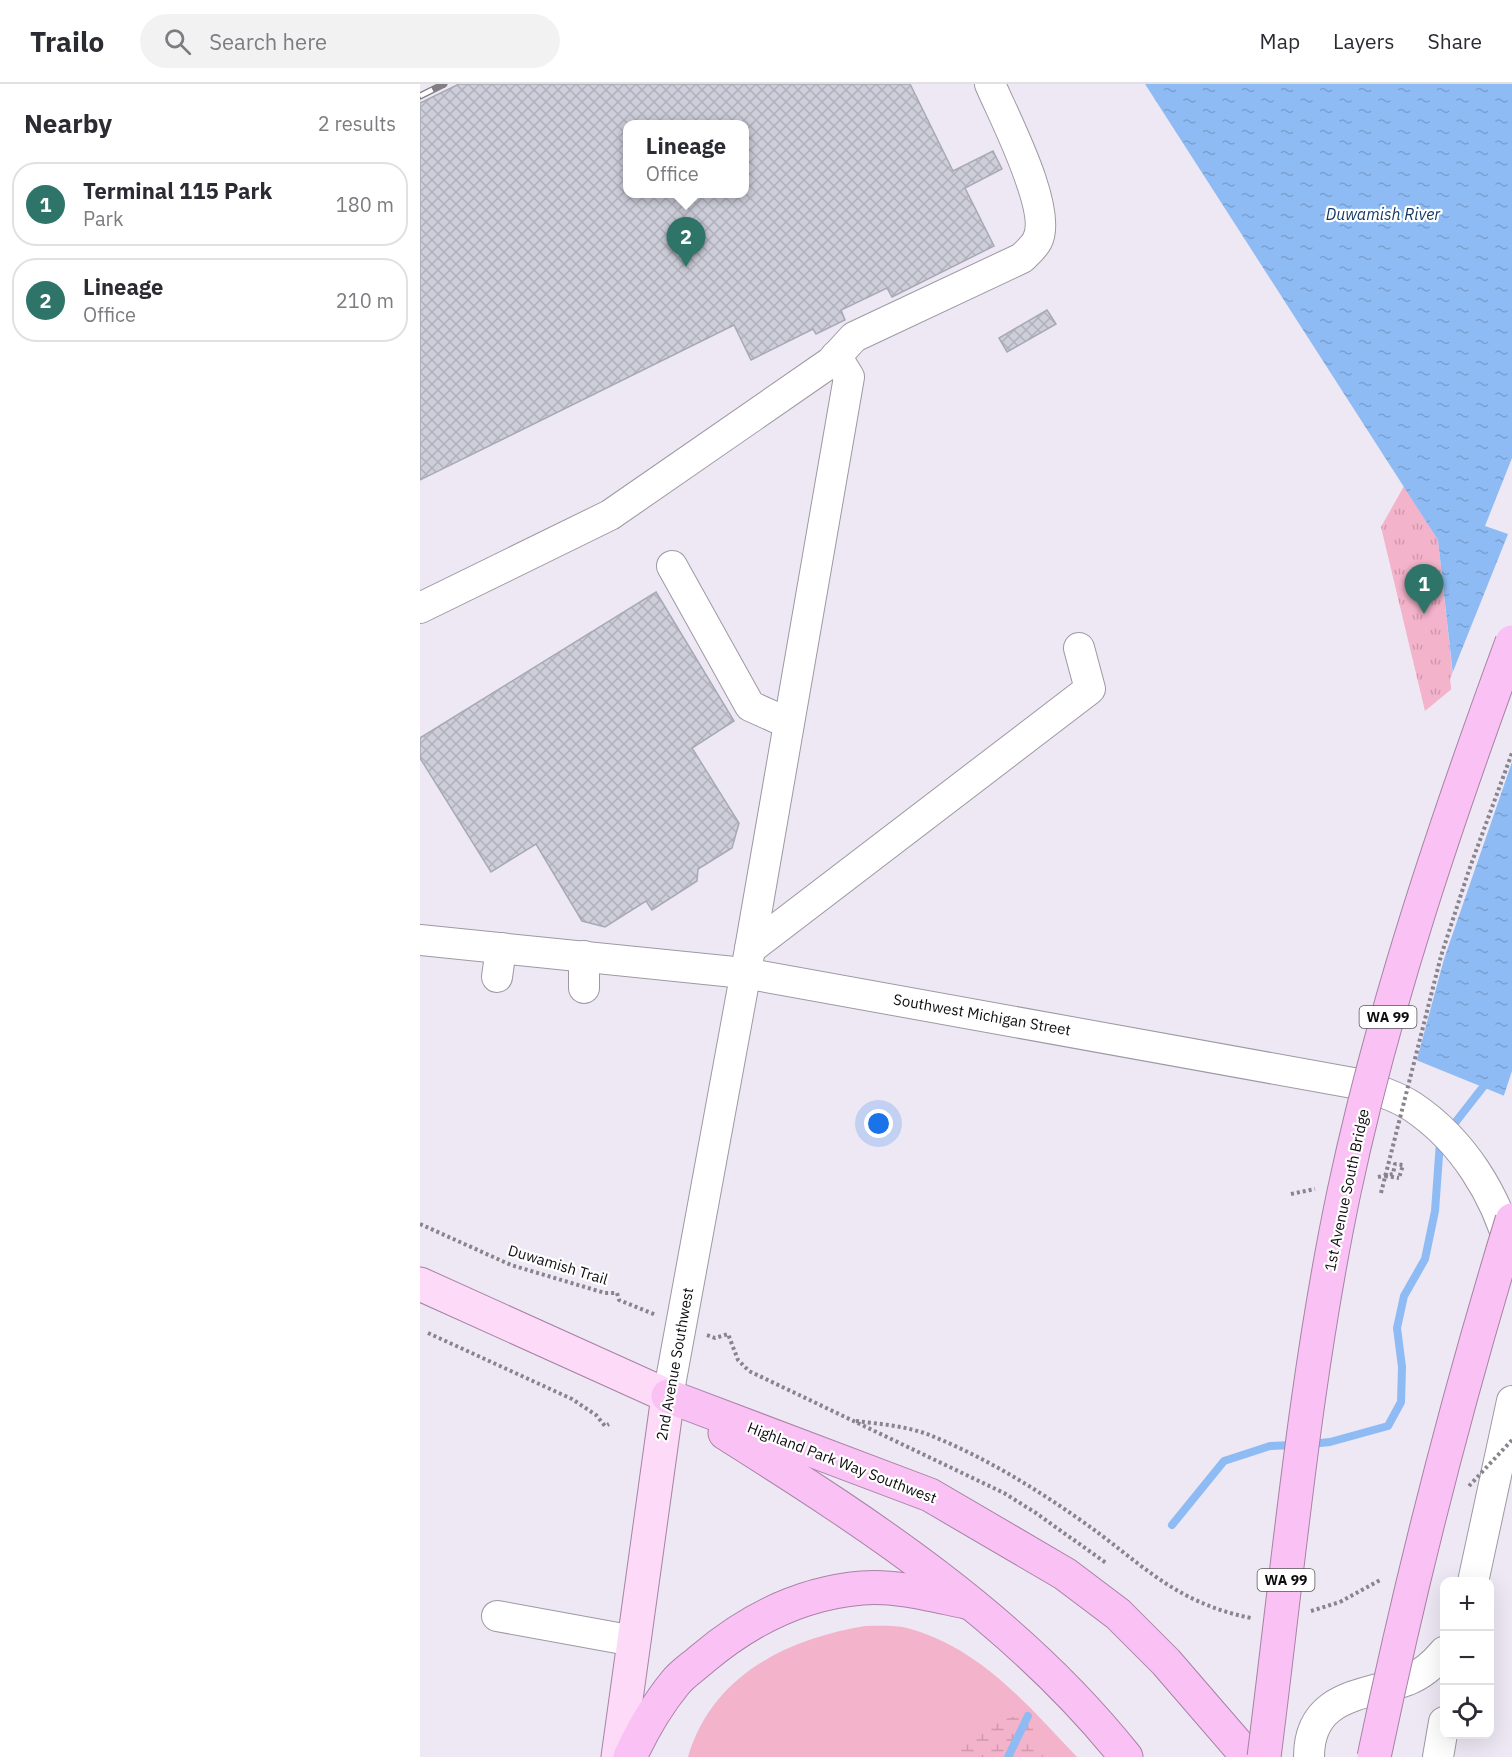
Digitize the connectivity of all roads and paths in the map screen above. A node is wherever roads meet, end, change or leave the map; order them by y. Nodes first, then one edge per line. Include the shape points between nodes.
1 (990, 84) edge
2 (836, 356) junction
3 (672, 566) dead end
4 (420, 608) edge
5 (1512, 642) edge
6 (1079, 648) dead end
7 (788, 723) junction
8 (1512, 753) edge
9 (420, 940) edge
10 (501, 948) junction
11 (584, 956) junction
12 (747, 961) junction
13 (497, 977) dead end
14 (584, 988) dead end
15 (1393, 1174) dead end
16 (1385, 1176) junction
17 (1381, 1193) dead end
18 (1502, 1211) edge
19 (420, 1224) edge
20 (1512, 1257) edge
21 (420, 1284) edge
22 (619, 1300) dead end
23 (428, 1333) dead end
24 (728, 1334) dead end
25 (716, 1338) dead end
26 (668, 1396) junction
27 (1512, 1401) edge
28 (852, 1420) dead end
29 (609, 1424) dead end
30 (1474, 1577) edge
31 (1340, 1602) dead end
32 (974, 1603) junction
33 (1308, 1613) dead end
34 (496, 1616) dead end
35 (1260, 1620) dead end
36 (634, 1641) junction
37 (1440, 1657) edge
38 (1441, 1739) edge
39 (618, 1757) edge
40 (630, 1757) edge
41 (1126, 1757) edge
42 (1248, 1757) edge
43 (1264, 1757) edge
44 (1309, 1757) edge
45 (1374, 1757) edge
46 (1438, 1757) edge

1 - 2 street via 1037,192 1041,224 1038,240 1022,258 854,337
2 - 4 street via 610,515
2 - 7 street, 2nd Avenue Southwest via 849,377
3 - 7 street via 750,706
5 - 43 highway, 1st Avenue South Bridge / WA 99, bridge via 1407,950 1376,1057 1344,1193 1309,1404
6 - 12 street via 1090,689
7 - 12 street, 2nd Avenue Southwest
8 - 16 path, bridge via 1442,956
9 - 10 street, Southwest Michigan Street
10 - 11 street, Southwest Michigan Street
10 - 13 street
11 - 12 street, Southwest Michigan Street
11 - 14 street
12 - 18 street, Southwest Michigan Street, bridge via 1353,1083 1385,1093 1412,1106 1461,1150
12 - 26 street, 2nd Avenue Southwest
15 - 16 path, bridge via 1395,1164 1403,1165 1400,1178
16 - 17 path, bridge
18 - 20 street, Southwest Michigan Street
18 - 45 highway, bridge via 1482,1318
19 - 22 path, Duwamish Trail via 527,1271 617,1293
21 - 26 main road, Highland Park Way Southwest
23 - 29 path via 572,1399 605,1426
24 - 25 path
26 - 32 highway, Highland Park Way Southwest via 814,1489
26 - 36 main road, 2nd Avenue Southwest
26 - 42 highway, Highland Park Way Southwest via 930,1495 1065,1574 1118,1614 1166,1662
27 - 30 street
28 - 35 path via 890,1425 940,1440 1010,1474 1183,1595 1222,1612
31 - 33 path
32 - 40 highway via 903,1590 863,1588 824,1594 774,1610 738,1631 676,1682
32 - 41 highway, Highland Park Way Southwest via 1038,1660
34 - 36 street
36 - 39 main road, 2nd Avenue Southwest
37 - 44 street via 1430,1668 1408,1679 1355,1693 1331,1707 1317,1720
38 - 46 street

